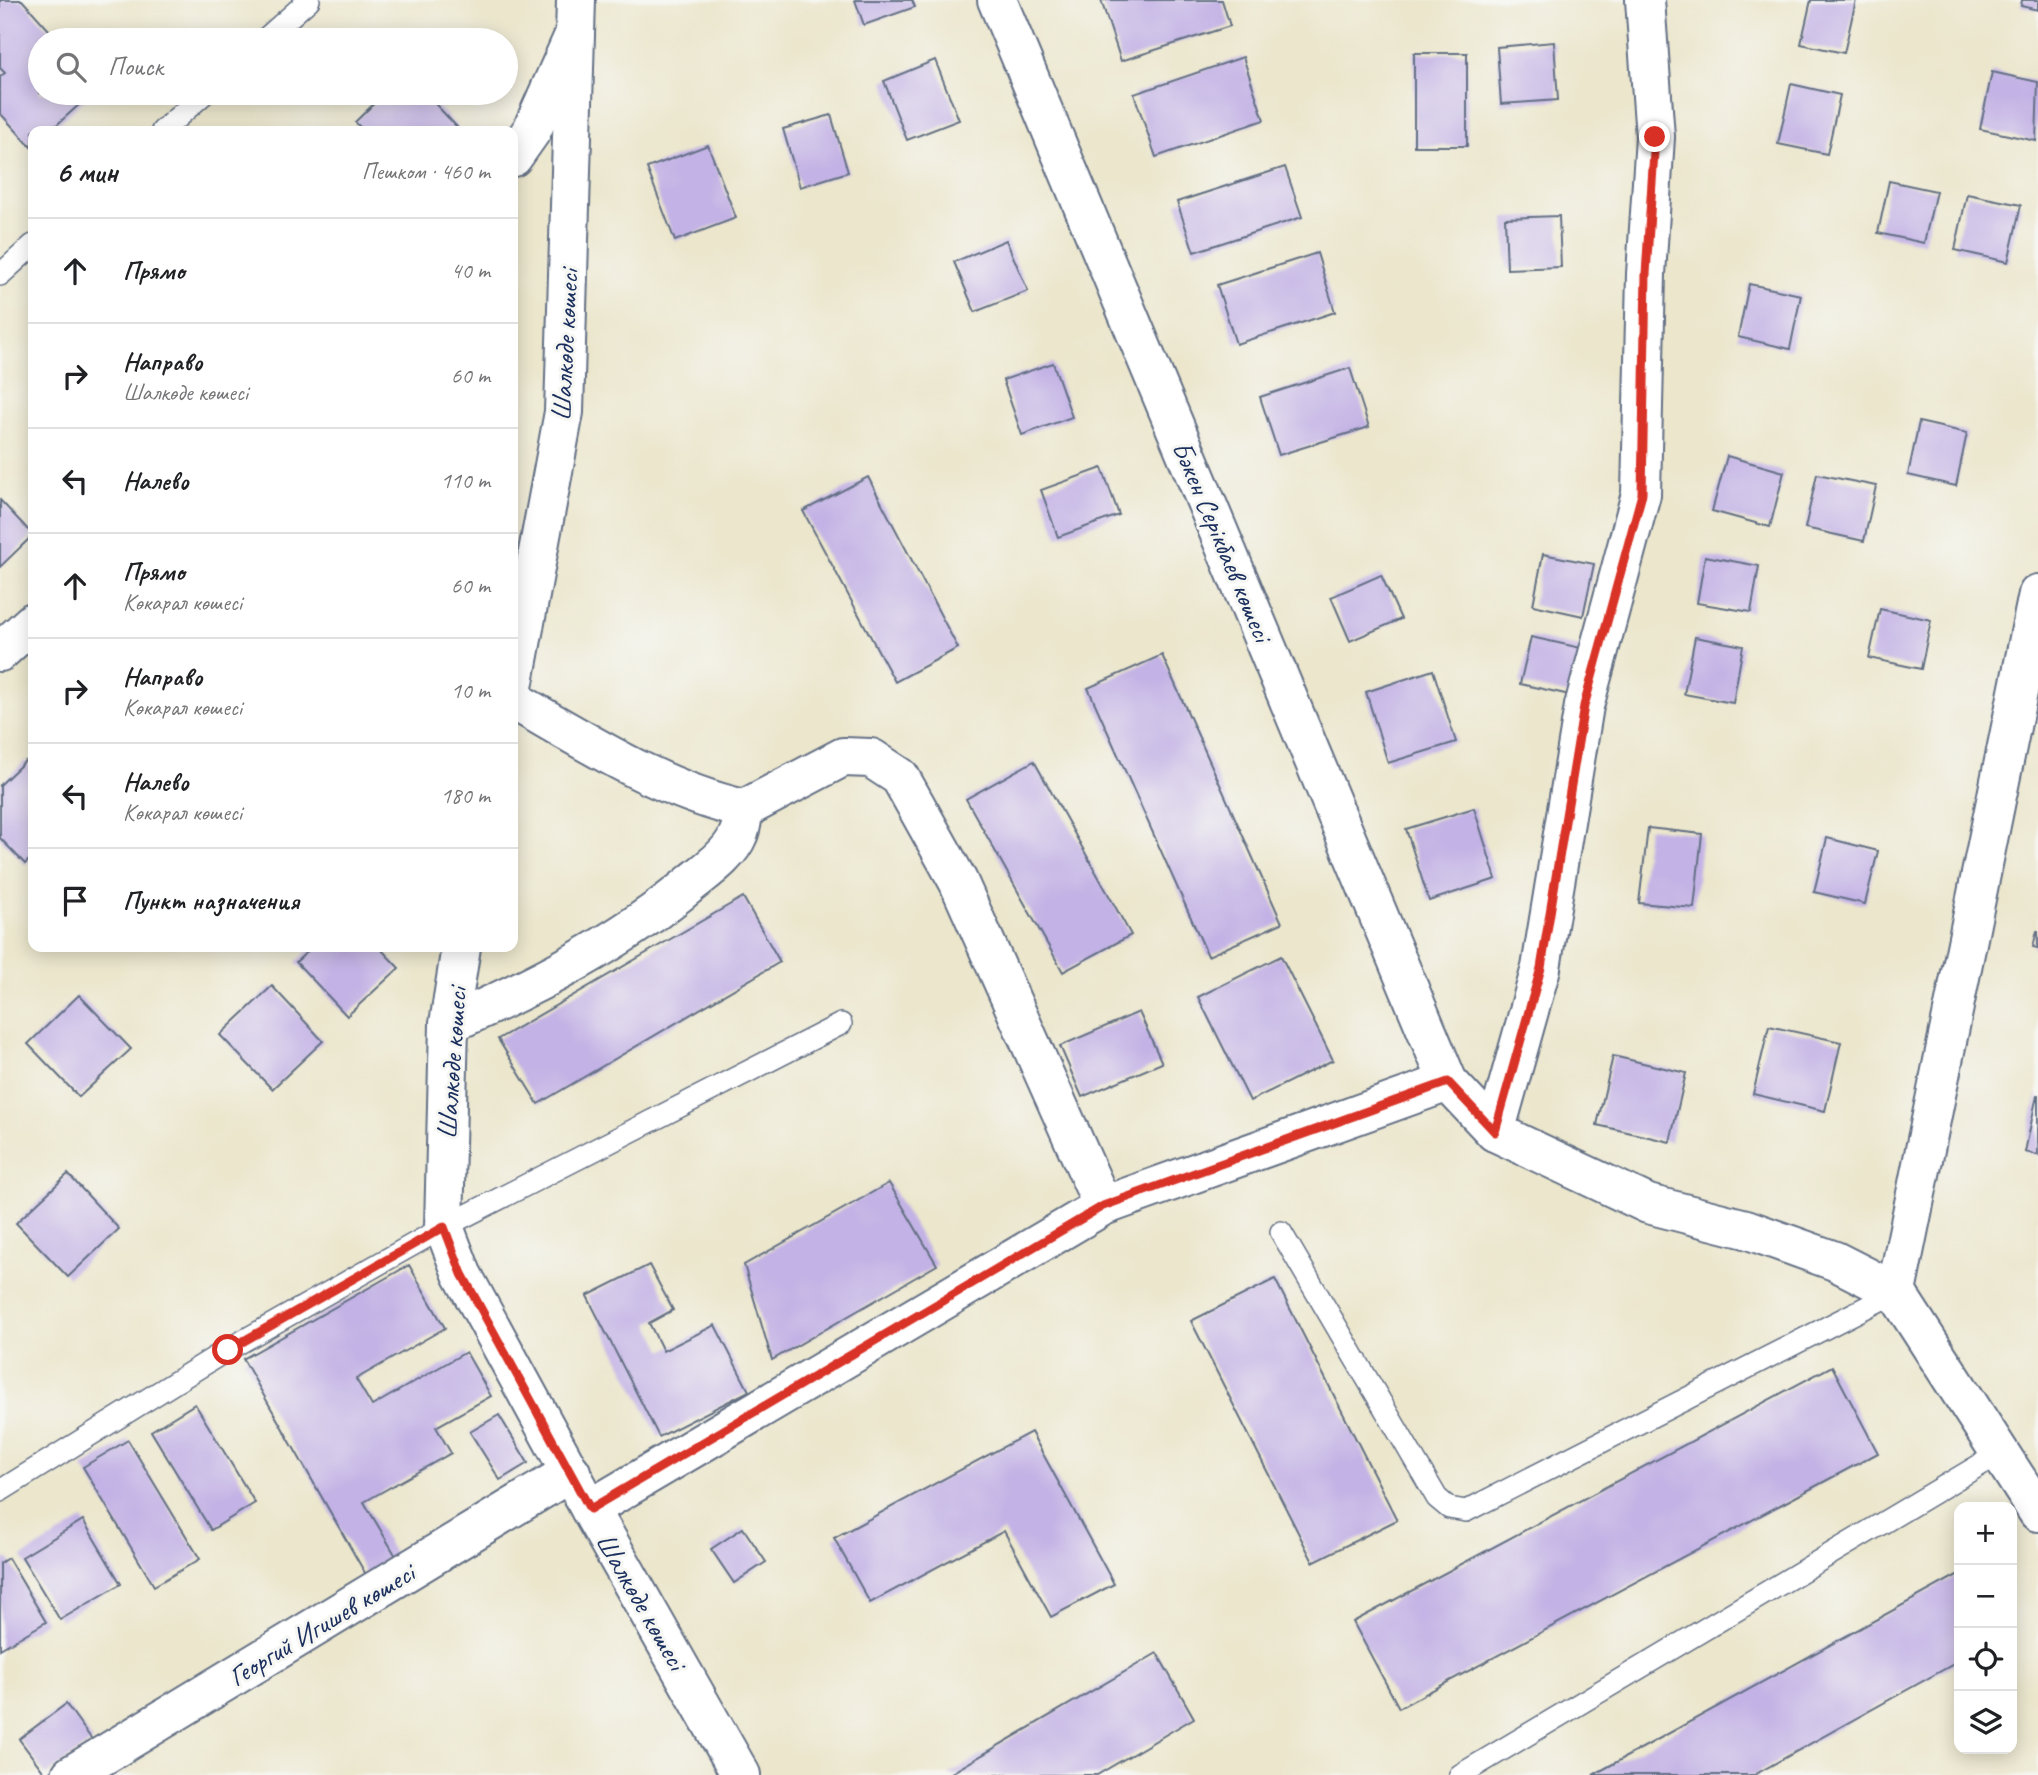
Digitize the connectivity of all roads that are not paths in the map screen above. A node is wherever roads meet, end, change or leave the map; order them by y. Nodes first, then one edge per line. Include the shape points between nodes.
1 (309, 0) edge
2 (998, 0) edge
3 (1645, 0) edge
4 (575, 16) edge
5 (278, 28) edge
6 (191, 105) edge
7 (168, 126) edge
8 (518, 150) edge
9 (28, 250) edge
10 (0, 275) edge
11 (2038, 594) edge
12 (28, 627) edge
13 (0, 652) edge
14 (518, 660) edge
15 (518, 703) edge
16 (744, 808) junction
17 (460, 952) edge
18 (449, 1024) junction
19 (841, 1024) dead end
20 (1448, 1082) junction
21 (1495, 1132) junction
22 (1103, 1206) junction
23 (444, 1227) junction
24 (1281, 1233) dead end
25 (1896, 1292) junction
26 (2000, 1453) junction
27 (571, 1472) junction
28 (0, 1492) edge
29 (590, 1509) junction
30 (2038, 1512) edge
31 (71, 1775) edge
32 (741, 1775) edge
33 (1460, 1775) edge

1 - 5 lane
2 - 20 street, Бәкен Серікбаев көшесі
3 - 21 street via 1655,137 1646,274 1642,494 1584,706 1541,968
4 - 8 street via 532,130
4 - 14 street, Шалкөде көшесі via 564,412
6 - 7 lane
9 - 10 lane
11 - 25 street
12 - 13 street
15 - 16 street via 627,765 695,795
16 - 18 street via 738,836 716,863 663,908 599,950
16 - 22 street via 843,757 871,758 900,777 958,881
17 - 18 street, Шалкөде көшесі
18 - 23 street, Шалкөде көшесі
19 - 23 lane
20 - 21 street
20 - 22 street
21 - 25 street via 1648,1204 1746,1229 1835,1261
22 - 29 street
23 - 27 street, Шалкөде көшесі via 462,1274
23 - 28 lane via 228,1350
24 - 25 lane via 1437,1498 1448,1508 1466,1511
25 - 26 street
26 - 30 street
26 - 33 lane
27 - 29 street, Шалкөде көшесі
27 - 31 street, Георгий Игишев көшесі
29 - 32 street, Шалкөде көшесі

